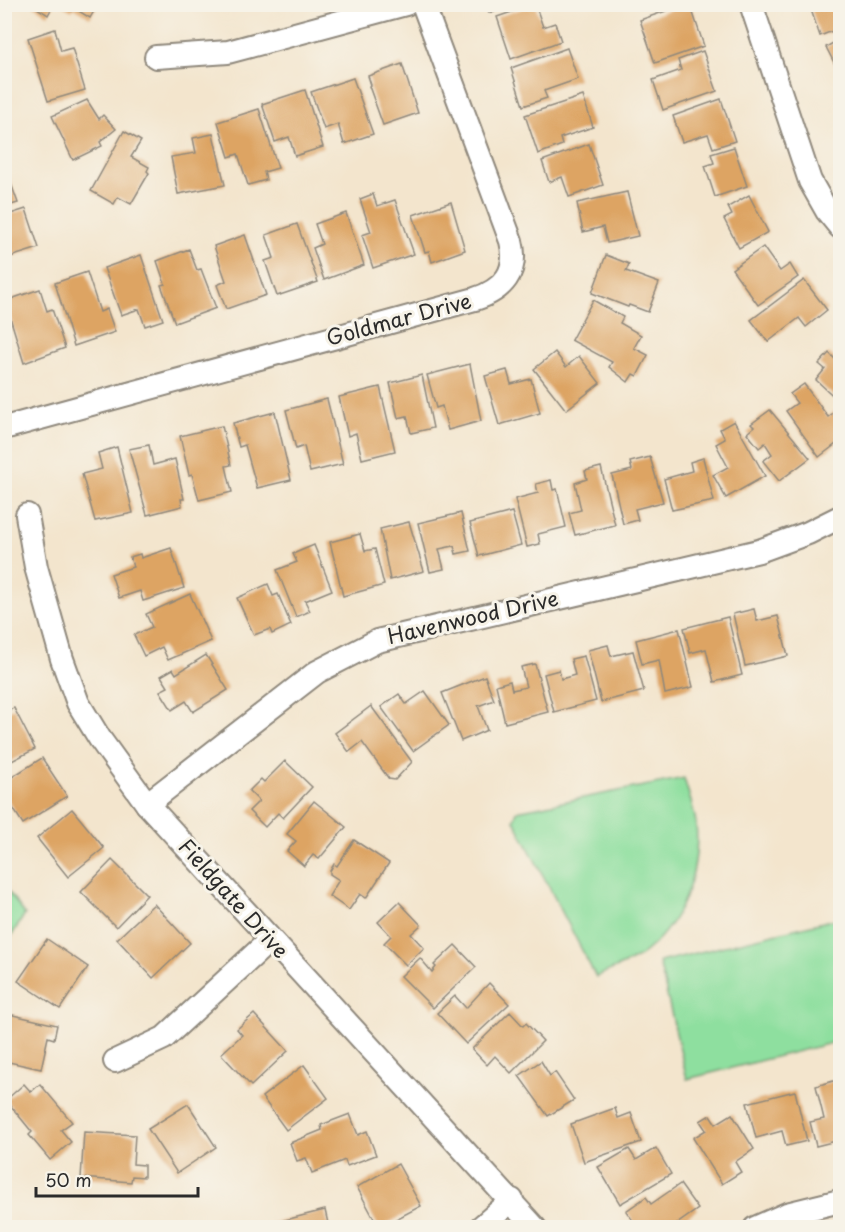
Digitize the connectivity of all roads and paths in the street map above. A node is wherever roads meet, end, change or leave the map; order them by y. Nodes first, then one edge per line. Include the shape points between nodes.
1 (406, 4) edge
2 (423, 4) edge
3 (751, 4) edge
4 (156, 57) dead end
5 (840, 227) edge
6 (4, 428) edge
7 (27, 515) dead end
8 (840, 517) edge
9 (147, 804) junction
10 (270, 940) junction
11 (115, 1061) dead end
12 (512, 1200) junction
13 (840, 1201) edge
14 (480, 1227) edge
15 (535, 1227) edge
16 (755, 1227) edge

1 - 4 street via 228,52
2 - 6 street, Goldmar Drive via 511,241 513,266 503,284 475,299
3 - 5 street via 810,181
7 - 9 street, Fieldgate Drive via 36,567 78,703
8 - 9 street, Havenwood Drive via 759,551 377,641 317,672
9 - 10 street, Fieldgate Drive
10 - 11 street via 164,1038
10 - 12 street, Fieldgate Drive
12 - 14 street
12 - 15 street, Fieldgate Drive
13 - 16 street via 787,1214

